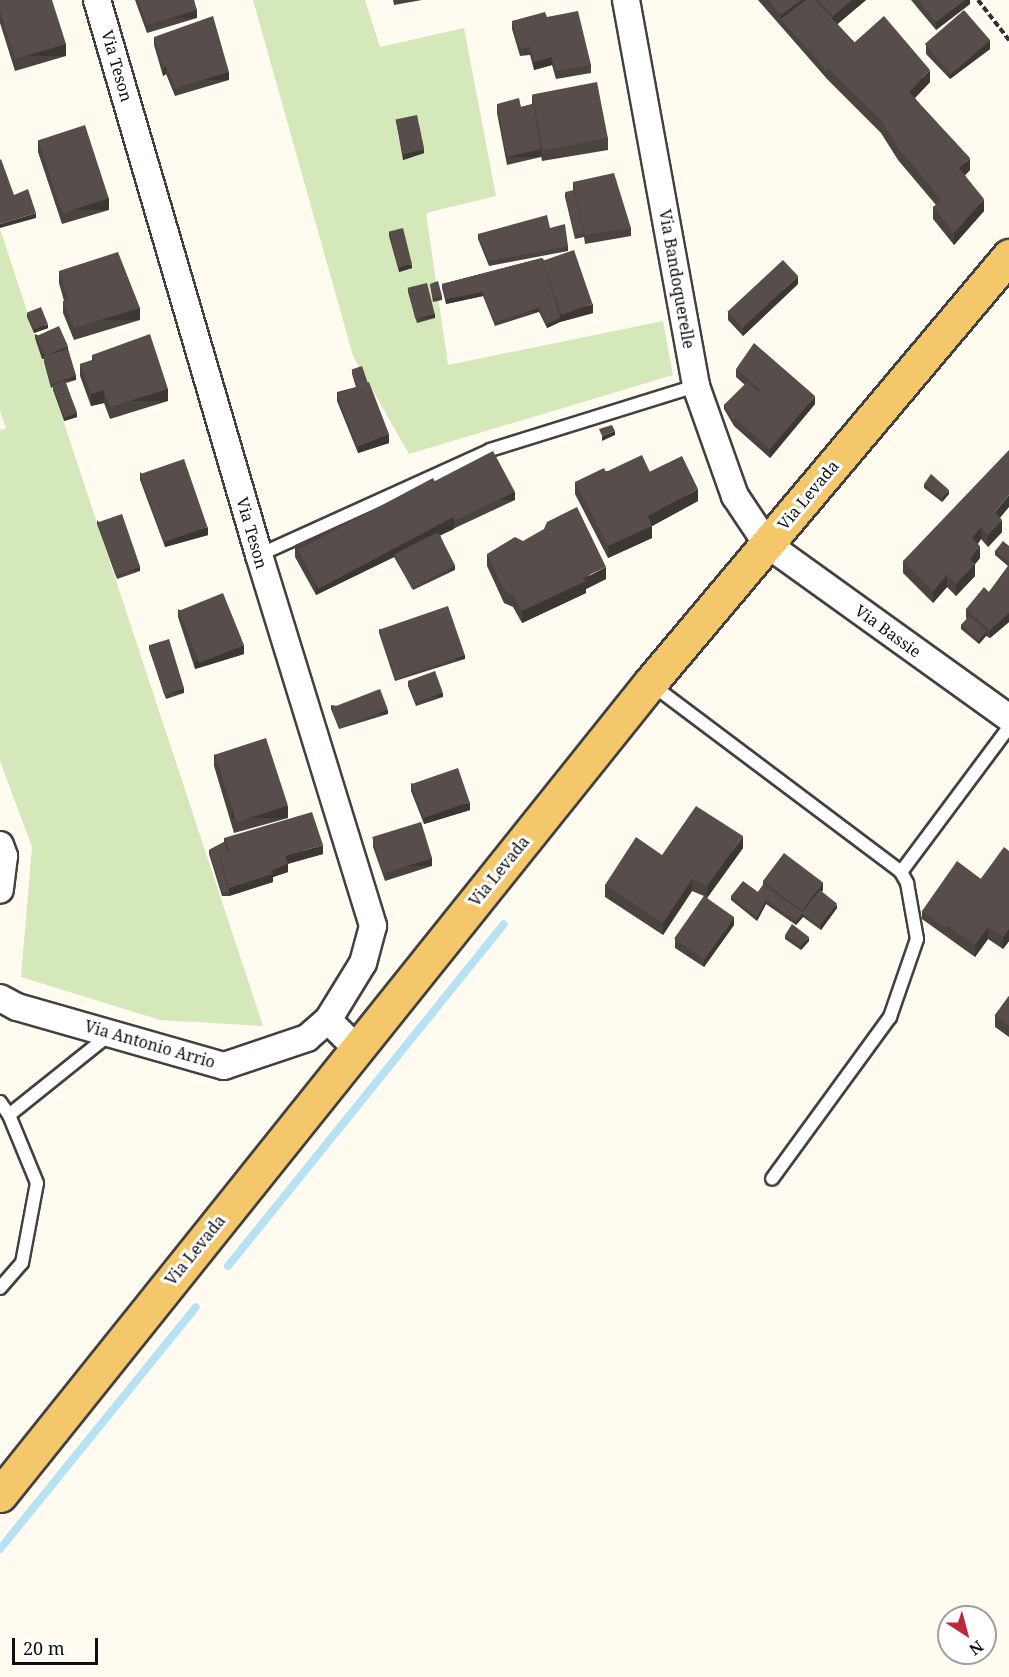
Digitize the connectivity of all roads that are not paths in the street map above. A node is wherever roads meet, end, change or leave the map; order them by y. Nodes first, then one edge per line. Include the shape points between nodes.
1 (97, 0) edge
2 (626, 0) edge
3 (1009, 256) edge
4 (696, 386) junction
5 (767, 544) junction
6 (259, 555) junction
7 (650, 683) junction
8 (1009, 717) edge
9 (1009, 727) edge
10 (0, 845) edge
11 (901, 872) junction
12 (0, 890) edge
13 (0, 998) edge
14 (328, 1020) junction
15 (111, 1033) junction
16 (356, 1048) junction
17 (0, 1102) edge
18 (9, 1114) junction
19 (772, 1179) dead end
20 (0, 1288) edge
21 (0, 1495) edge

1 - 6 street, Via Teson
2 - 4 street, Via Bandoquerelle
3 - 5 main road, Via Levada
4 - 5 street, Via Bandoquerelle via 735,496
4 - 6 lane via 490,450
5 - 7 main road, Via Levada
5 - 8 street, Via Bassie
6 - 14 street, Via Teson via 373,926 363,963
7 - 11 lane
7 - 16 main road, Via Levada
9 - 11 lane
10 - 12 street via 4,856
11 - 19 lane via 907,883 917,939 890,1017
13 - 15 street, Via Antonio Arrio via 17,1007
14 - 15 street, Via Antonio Arrio via 307,1038 224,1066
14 - 16 street
15 - 18 lane
16 - 21 main road, Via Levada
17 - 18 lane
18 - 20 lane via 37,1183 22,1263

